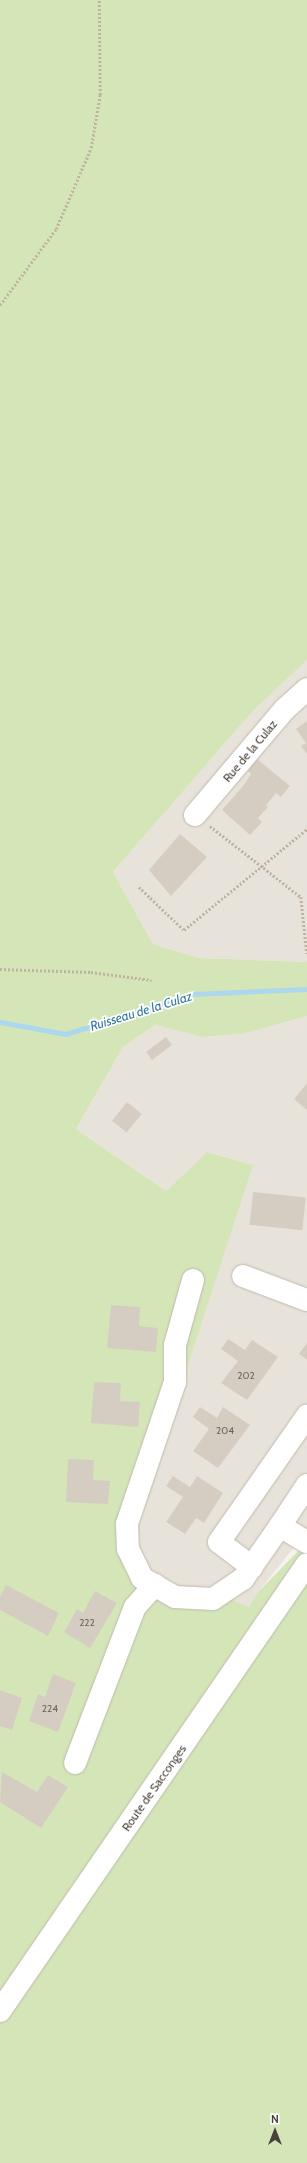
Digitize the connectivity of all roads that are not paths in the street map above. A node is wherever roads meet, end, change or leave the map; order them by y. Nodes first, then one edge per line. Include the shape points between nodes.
1 (307, 689) edge
2 (195, 815) road end
3 (243, 1276) dead end
4 (193, 1280) dead end
5 (307, 1300) edge
6 (307, 1416) edge
7 (307, 1485) edge
8 (280, 1526) junction
9 (307, 1542) edge
10 (307, 1564) edge
11 (252, 1567) junction
12 (155, 1586) junction
13 (75, 1763) dead end
14 (0, 2011) edge

1 - 2 street, Rue de la Culaz via 285,709
3 - 5 street
4 - 12 street via 175,1345 175,1382 127,1524 128,1549 142,1578
6 - 11 street via 219,1542
7 - 8 street
8 - 9 street
8 - 11 street
10 - 14 street, Route de Sacconges
11 - 12 street via 243,1579 213,1598 175,1597
12 - 13 street via 135,1606

